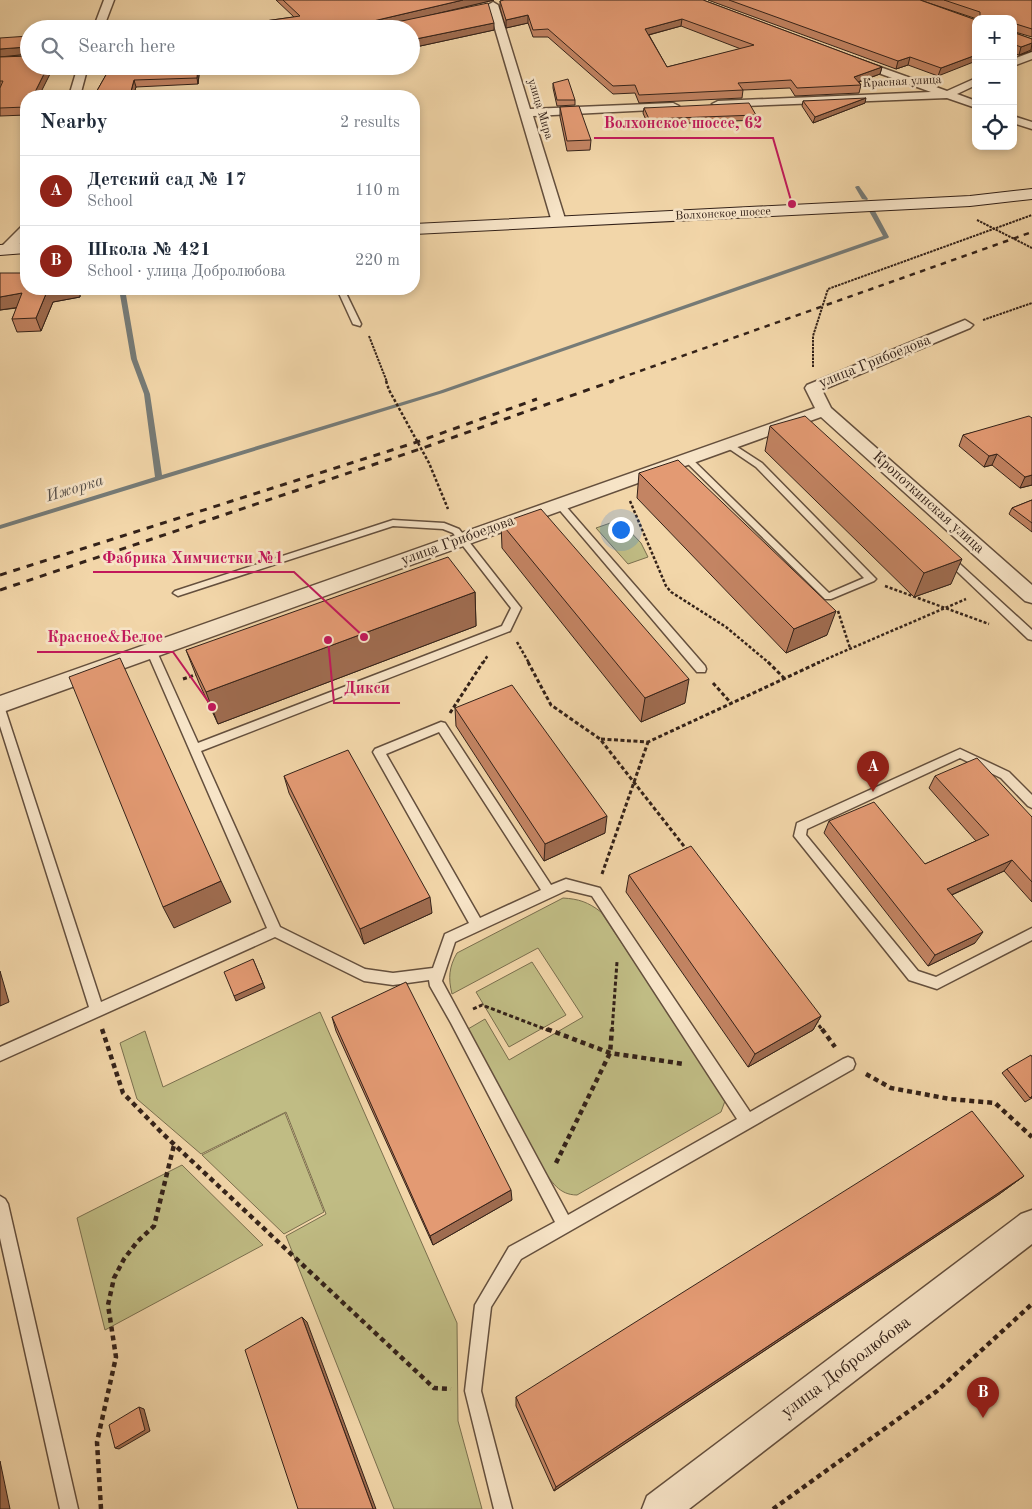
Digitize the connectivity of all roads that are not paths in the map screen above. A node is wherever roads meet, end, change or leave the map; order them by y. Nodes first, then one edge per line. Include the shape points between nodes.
1 (109, 0) edge
2 (493, 5) dead end
3 (101, 20) edge
4 (1032, 55) edge
5 (843, 56) edge
6 (1017, 61) edge
7 (80, 75) edge
8 (972, 83) edge
9 (76, 90) edge
10 (946, 94) junction
11 (972, 104) edge
12 (706, 105) edge
13 (687, 106) edge
14 (527, 113) junction
15 (1017, 120) edge
16 (1032, 126) edge
17 (1032, 194) edge
18 (559, 222) junction
19 (420, 229) edge
20 (20, 235) edge
21 (20, 249) edge
22 (4, 250) edge
23 (343, 295) edge
24 (357, 324) road end
25 (965, 326) road end
26 (824, 410) junction
27 (728, 444) junction
28 (686, 459) junction
29 (560, 504) junction
30 (460, 535) junction
31 (941, 552) edge
32 (178, 593) dead end
33 (1032, 596) edge
34 (1032, 636) edge
35 (152, 652) junction
36 (701, 669) road end
37 (0, 705) edge
38 (0, 709) edge
39 (195, 750) junction
40 (1032, 803) edge
41 (549, 892) junction
42 (477, 925) junction
43 (275, 931) junction
44 (1032, 934) edge
45 (438, 973) junction
46 (97, 1011) junction
47 (0, 1054) edge
48 (848, 1064) road end
49 (748, 1122) junction
50 (0, 1204) edge
51 (564, 1224) junction
52 (1032, 1225) edge
53 (70, 1509) edge
54 (503, 1509) edge
55 (660, 1509) edge

1 - 3 street
2 - 14 street, улица Мира
4 - 6 street
5 - 10 street
7 - 9 street
8 - 10 street, Красная улица
10 - 11 street
10 - 12 street, Красная улица
13 - 14 street
14 - 18 street, улица Мира
15 - 16 street
17 - 18 street, Волхонское шоссе via 970,202
18 - 19 street, Волхонское шоссе
20 - 22 street
21 - 22 street
23 - 24 lane
25 - 26 street, улица Грибоедова via 813,388
26 - 27 street, улица Грибоедова via 801,422
26 - 33 street, Кропоткинская улица
27 - 28 street, улица Грибоедова
27 - 28 lane via 759,465 871,579 828,597
28 - 29 street, улица Грибоедова
29 - 30 street, улица Грибоедова
29 - 36 lane
30 - 32 lane via 444,526 393,523
30 - 35 street, улица Грибоедова via 387,570
30 - 39 lane via 516,608 506,628
31 - 34 lane
35 - 37 street, улица Грибоедова
35 - 39 lane
38 - 46 lane
39 - 43 lane
40 - 44 lane via 1005,775 960,753 801,826 800,836 914,976 937,984
41 - 42 lane
41 - 42 lane via 441,726 379,752
41 - 49 lane via 566,884 596,892
42 - 45 lane via 450,938
43 - 45 lane via 364,975 393,979
43 - 46 lane
45 - 51 lane via 435,982
46 - 47 lane
48 - 49 lane
49 - 51 lane
50 - 53 lane
51 - 54 lane via 516,1253 483,1305 474,1391
52 - 55 street, улица Добролюбова

